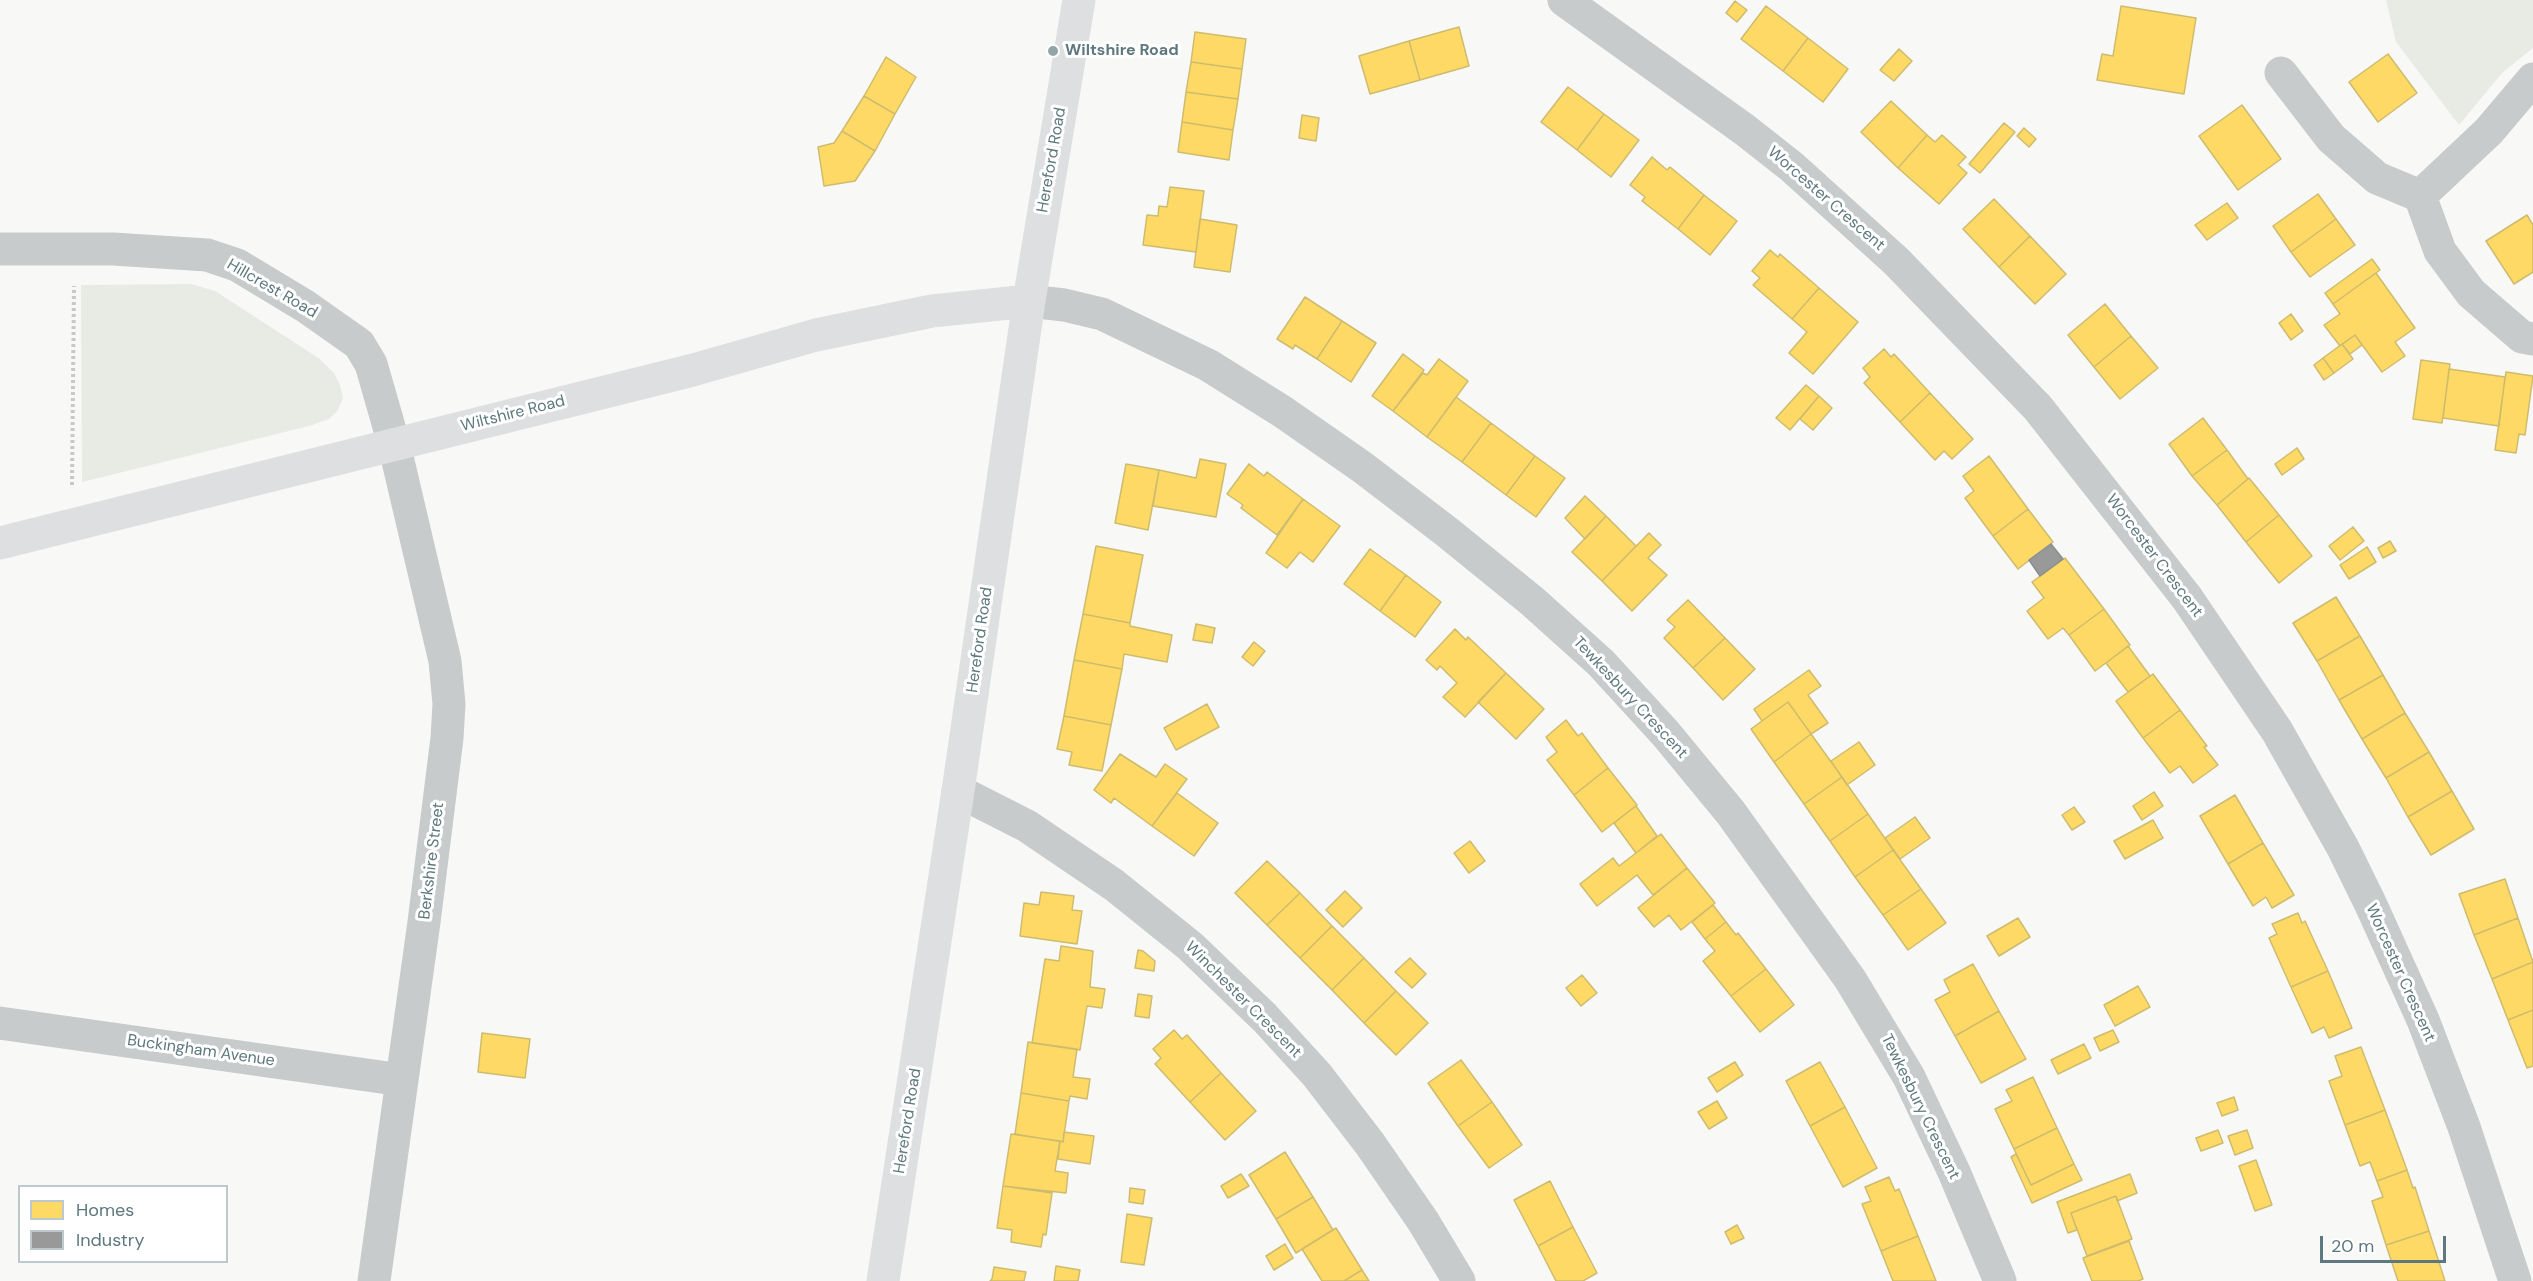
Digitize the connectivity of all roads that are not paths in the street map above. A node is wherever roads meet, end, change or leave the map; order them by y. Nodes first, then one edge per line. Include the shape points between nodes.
1 (1079, 0) edge
2 (1564, 0) edge
3 (2281, 74) dead end
4 (2533, 79) edge
5 (2420, 196) junction
6 (0, 249) edge
7 (1029, 302) junction
8 (2533, 339) edge
9 (394, 444) junction
10 (0, 543) edge
11 (958, 791) junction
12 (0, 1023) edge
13 (402, 1080) junction
14 (374, 1281) edge
15 (883, 1281) edge
16 (1459, 1281) edge
17 (2000, 1281) edge
18 (2516, 1281) edge

1 - 7 street, Hereford Road
2 - 18 street, Worcester Crescent via 1745,130 1896,261 2038,408 2187,598 2277,731 2343,848 2427,1031
3 - 5 street via 2331,138 2377,178
4 - 5 street via 2489,131
5 - 8 street via 2440,251 2471,293 2522,337
6 - 9 street, Hillcrest Road via 207,255 237,265 359,344 371,364
7 - 9 street, Wiltshire Road via 932,311 816,335 693,370
7 - 11 street, Hereford Road
7 - 17 street, Tewkesbury Crescent via 1102,314 1208,365 1283,412 1447,532 1533,601 1601,663 1731,813 1850,979 1909,1077
9 - 10 street, Wiltshire Road
9 - 13 street, Berkshire Street via 445,661 449,704 441,793
11 - 15 street, Hereford Road
11 - 16 street, Winchester Crescent via 1027,826 1114,885 1190,946 1265,1018 1311,1068 1370,1144
12 - 13 street, Buckingham Avenue
13 - 14 street, Berkshire Street

